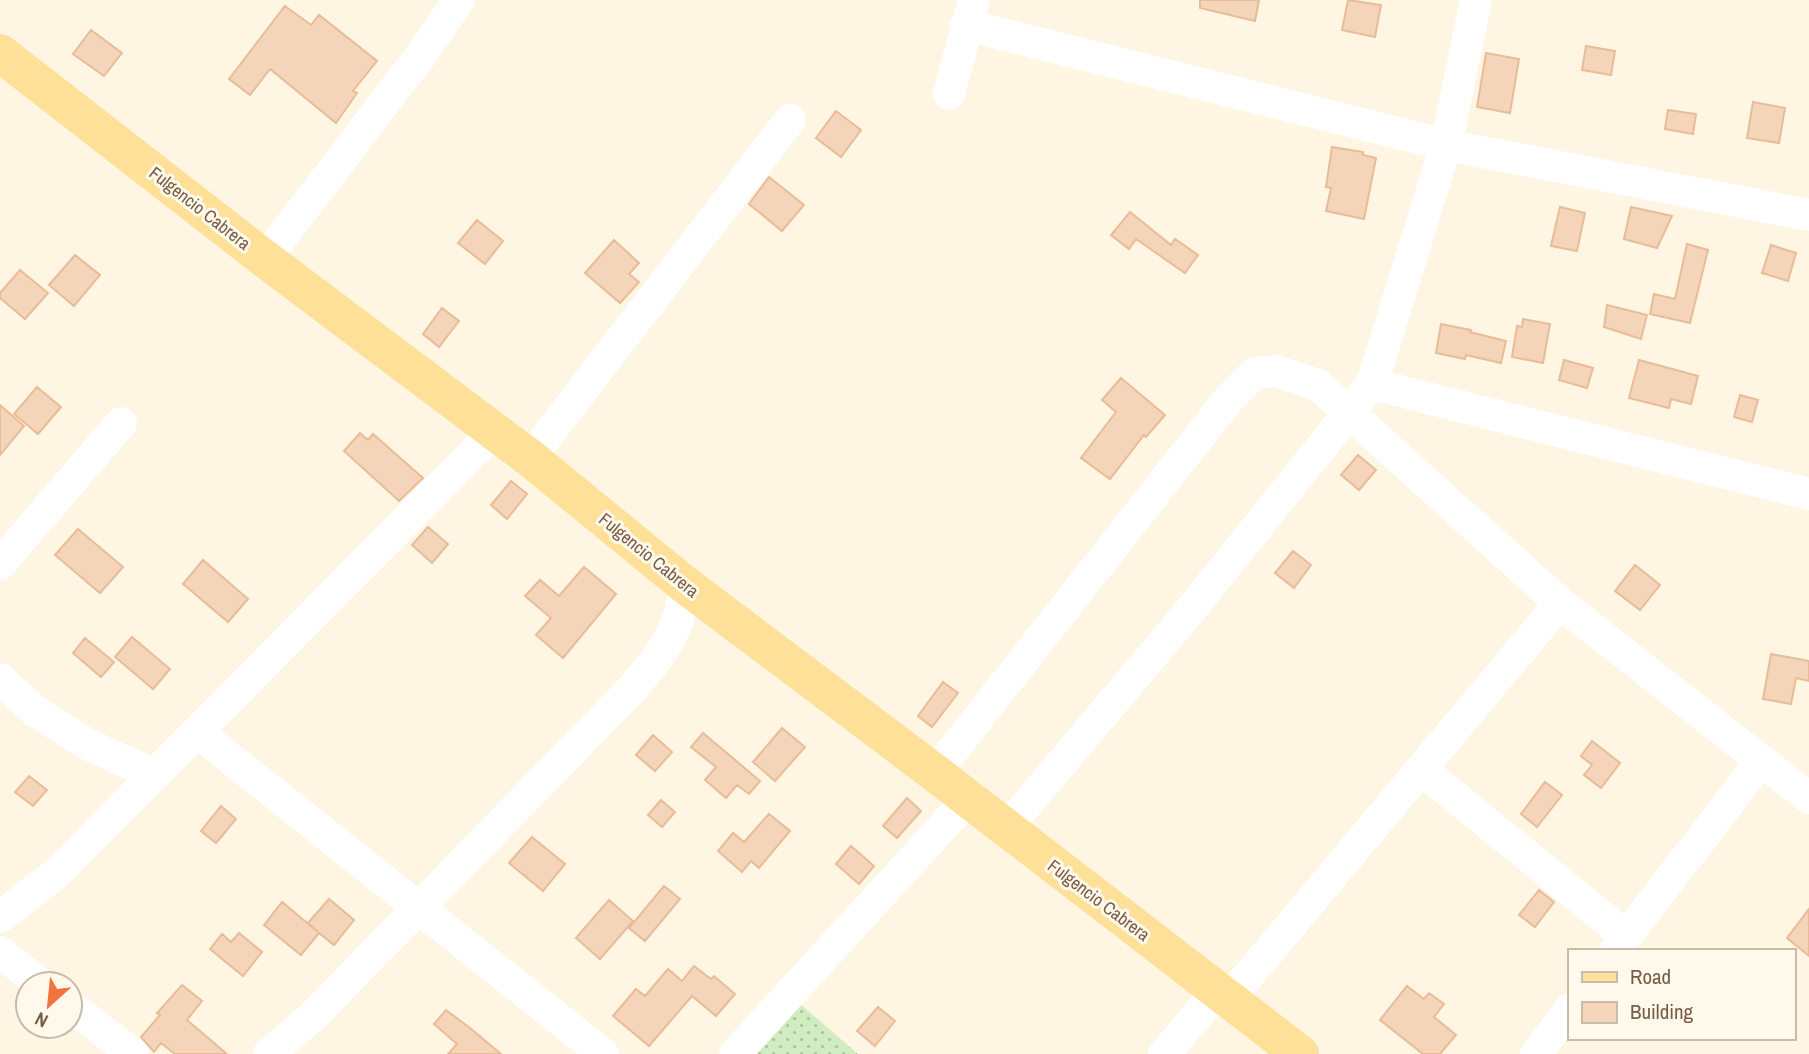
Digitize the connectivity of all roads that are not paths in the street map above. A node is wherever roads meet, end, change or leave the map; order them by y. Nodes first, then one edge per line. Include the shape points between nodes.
1 (459, 0) edge
2 (1476, 0) edge
3 (970, 13) edge
4 (0, 53) edge
5 (949, 94) dead end
6 (790, 120) dead end
7 (1446, 145) junction
8 (1809, 215) edge
9 (265, 258) junction
10 (1372, 384) junction
11 (1349, 412) junction
12 (121, 423) dead end
13 (494, 433) junction
14 (530, 458) junction
15 (1809, 494) edge
16 (0, 564) edge
17 (684, 584) junction
18 (1560, 603) junction
19 (0, 679) edge
20 (197, 732) junction
21 (1762, 761) junction
22 (1421, 769) junction
23 (935, 773) junction
24 (155, 775) junction
25 (1809, 798) edge
26 (968, 799) junction
27 (1006, 829) junction
28 (419, 908) junction
29 (0, 918) edge
30 (1620, 943) edge
31 (0, 952) edge
32 (23, 970) edge
33 (1224, 995) junction
34 (1568, 1011) edge
35 (84, 1017) edge
36 (133, 1054) edge
37 (269, 1054) edge
38 (603, 1054) edge
39 (735, 1054) edge
40 (1164, 1054) edge
41 (1300, 1054) edge
42 (1536, 1054) edge

1 - 9 street
2 - 7 street
3 - 5 street
3 - 7 street
4 - 9 main road, Fulgencio Cabrera
6 - 14 street
7 - 8 street
7 - 10 street
9 - 13 main road, Fulgencio Cabrera
10 - 11 street
10 - 15 street
11 - 18 street
11 - 23 street via 1318,385 1276,371 1255,373 1243,382
11 - 27 street
12 - 16 street
13 - 14 main road, Fulgencio Cabrera
13 - 20 street
14 - 17 main road, Fulgencio Cabrera
17 - 23 main road, Fulgencio Cabrera
17 - 28 street via 679,620 662,653 581,744
18 - 21 street
18 - 22 street
19 - 24 street via 35,710 87,744
20 - 24 street
20 - 28 street
21 - 25 street
21 - 30 street
22 - 30 street
22 - 33 street
23 - 26 main road, Fulgencio Cabrera
24 - 29 street via 57,873
26 - 27 main road, Fulgencio Cabrera
26 - 39 street
27 - 33 main road, Fulgencio Cabrera
28 - 37 street
28 - 38 street
31 - 32 street
33 - 40 street
33 - 41 main road, Fulgencio Cabrera
34 - 42 street
35 - 36 street

